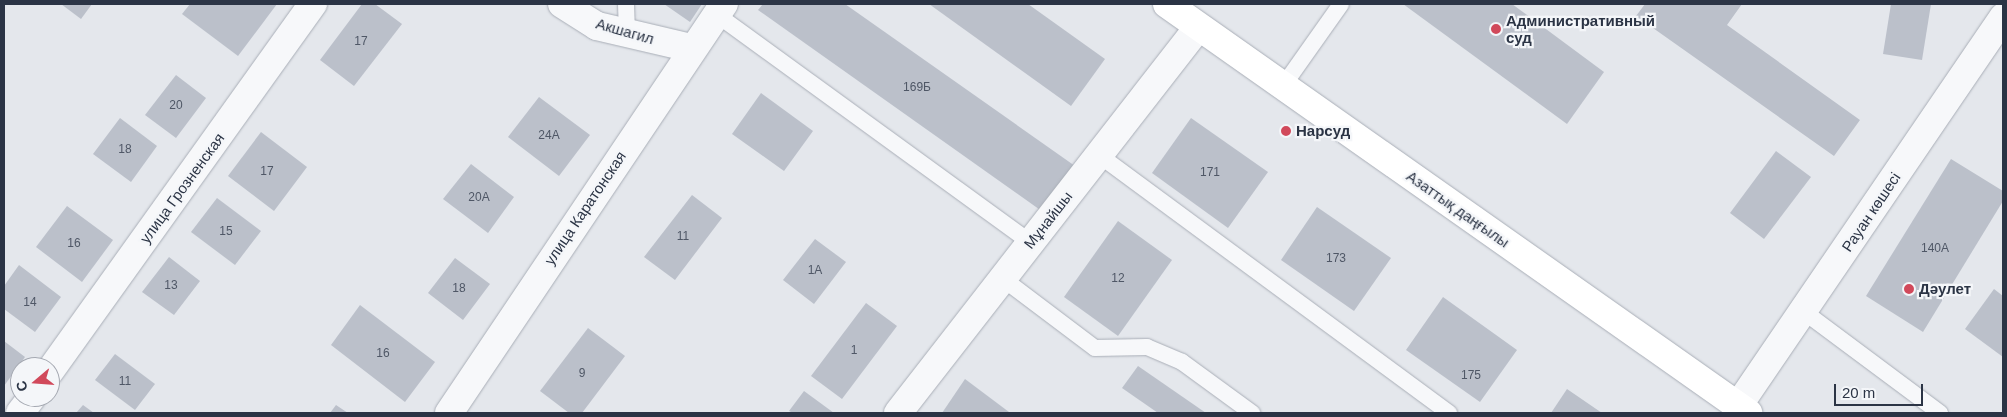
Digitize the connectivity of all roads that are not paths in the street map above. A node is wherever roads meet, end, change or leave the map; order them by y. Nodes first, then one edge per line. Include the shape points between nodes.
1 (313, 4) edge
2 (562, 4) edge
3 (626, 4) edge
4 (1167, 4) edge
5 (1341, 4) edge
6 (720, 9) edge
7 (2003, 18) edge
8 (1199, 27) junction
9 (627, 33) junction
10 (691, 48) junction
11 (1993, 56) edge
12 (1283, 86) junction
13 (1099, 155) junction
14 (1030, 242) junction
15 (1002, 278) junction
16 (1803, 311) junction
17 (60, 357) edge
18 (1743, 409) edge
19 (449, 413) edge
20 (898, 413) edge
21 (1252, 413) edge
22 (1449, 413) edge
23 (1940, 413) edge

1 - 17 street, улица Грозненская
2 - 9 street, Акшагил via 597,26
3 - 9 lane
4 - 8 main road, Азаттық даңғылы
5 - 12 lane
6 - 10 street, улица Каратонская
6 - 14 lane
7 - 11 street, Рауан көшесі
8 - 12 main road, Азаттық даңғылы
8 - 13 street, Мұнайшы
9 - 10 street, Акшагил
10 - 19 street, улица Каратонская
11 - 16 street, Рауан көшесі
12 - 18 main road, Азаттық даңғылы
13 - 14 street, Мұнайшы
13 - 22 lane
14 - 15 street, Мұнайшы
15 - 20 street, Мұнайшы
15 - 21 lane via 1095,348 1147,347 1182,362
16 - 18 street, Рауан көшесі
16 - 23 lane

